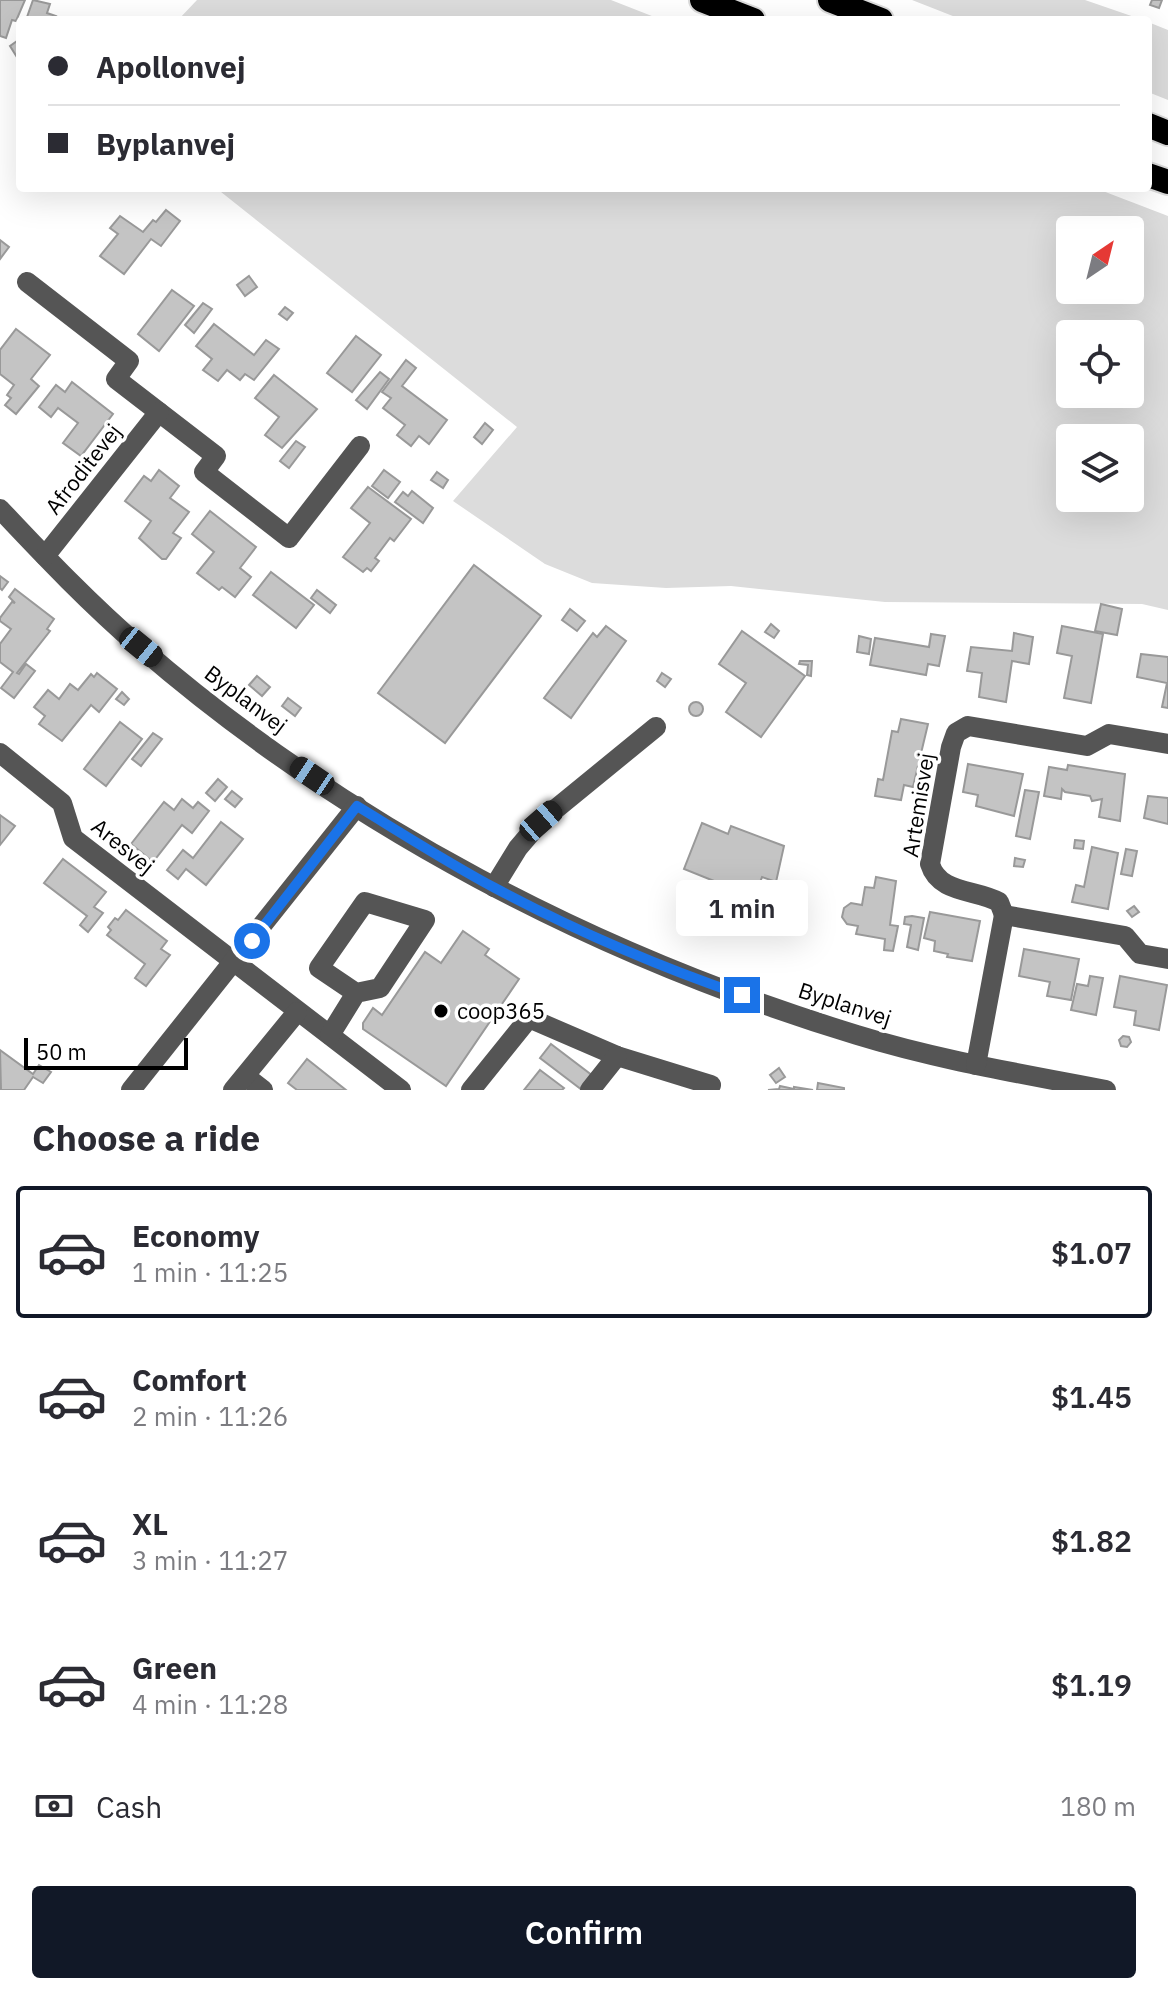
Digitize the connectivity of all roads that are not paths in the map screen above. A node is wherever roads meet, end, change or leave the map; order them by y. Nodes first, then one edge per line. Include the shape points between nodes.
1 (702, 0) edge
2 (830, 0) edge
3 (743, 16) edge
4 (871, 16) edge
5 (27, 282) dead end
6 (159, 412) junction
7 (360, 446) dead end
8 (0, 509) edge
9 (45, 556) junction
10 (656, 727) dead end
11 (1168, 744) edge
12 (0, 753) edge
13 (357, 806) junction
14 (494, 887) junction
15 (1004, 915) junction
16 (1168, 959) edge
17 (234, 964) junction
18 (356, 993) junction
19 (297, 1012) junction
20 (330, 1035) junction
21 (617, 1056) junction
22 (976, 1065) junction
23 (239, 1083) edge
24 (711, 1085) dead end
25 (131, 1090) edge
26 (263, 1090) edge
27 (401, 1090) edge
28 (471, 1090) edge
29 (590, 1090) edge
30 (1106, 1090) edge

1 - 3 highway
2 - 4 highway
5 - 6 street via 129,361 116,379
6 - 7 street via 216,456 204,472 289,538
6 - 9 street, Afroditevej
8 - 9 street, Byplanvej
9 - 13 street, Byplanvej via 141,647 233,721
10 - 14 street via 541,821
11 - 15 street, Artemisvej via 1109,734 1087,746 968,726 956,733 930,864 941,882 987,895 999,902
12 - 17 street, Aresvej via 62,803 73,838
13 - 14 street, Byplanvej
13 - 17 street
14 - 22 street, Byplanvej via 685,976 857,1035
15 - 16 street, Artemisvej via 1125,936 1140,954
15 - 22 street
17 - 19 street, Aresvej
17 - 25 street
18 - 18 street via 319,968 365,902 425,920 380,988
18 - 20 street
19 - 20 street, Aresvej
19 - 23 street
20 - 27 street, Aresvej
21 - 24 street
21 - 28 street via 529,1018
21 - 29 street
22 - 30 street, Byplanvej
23 - 26 street

